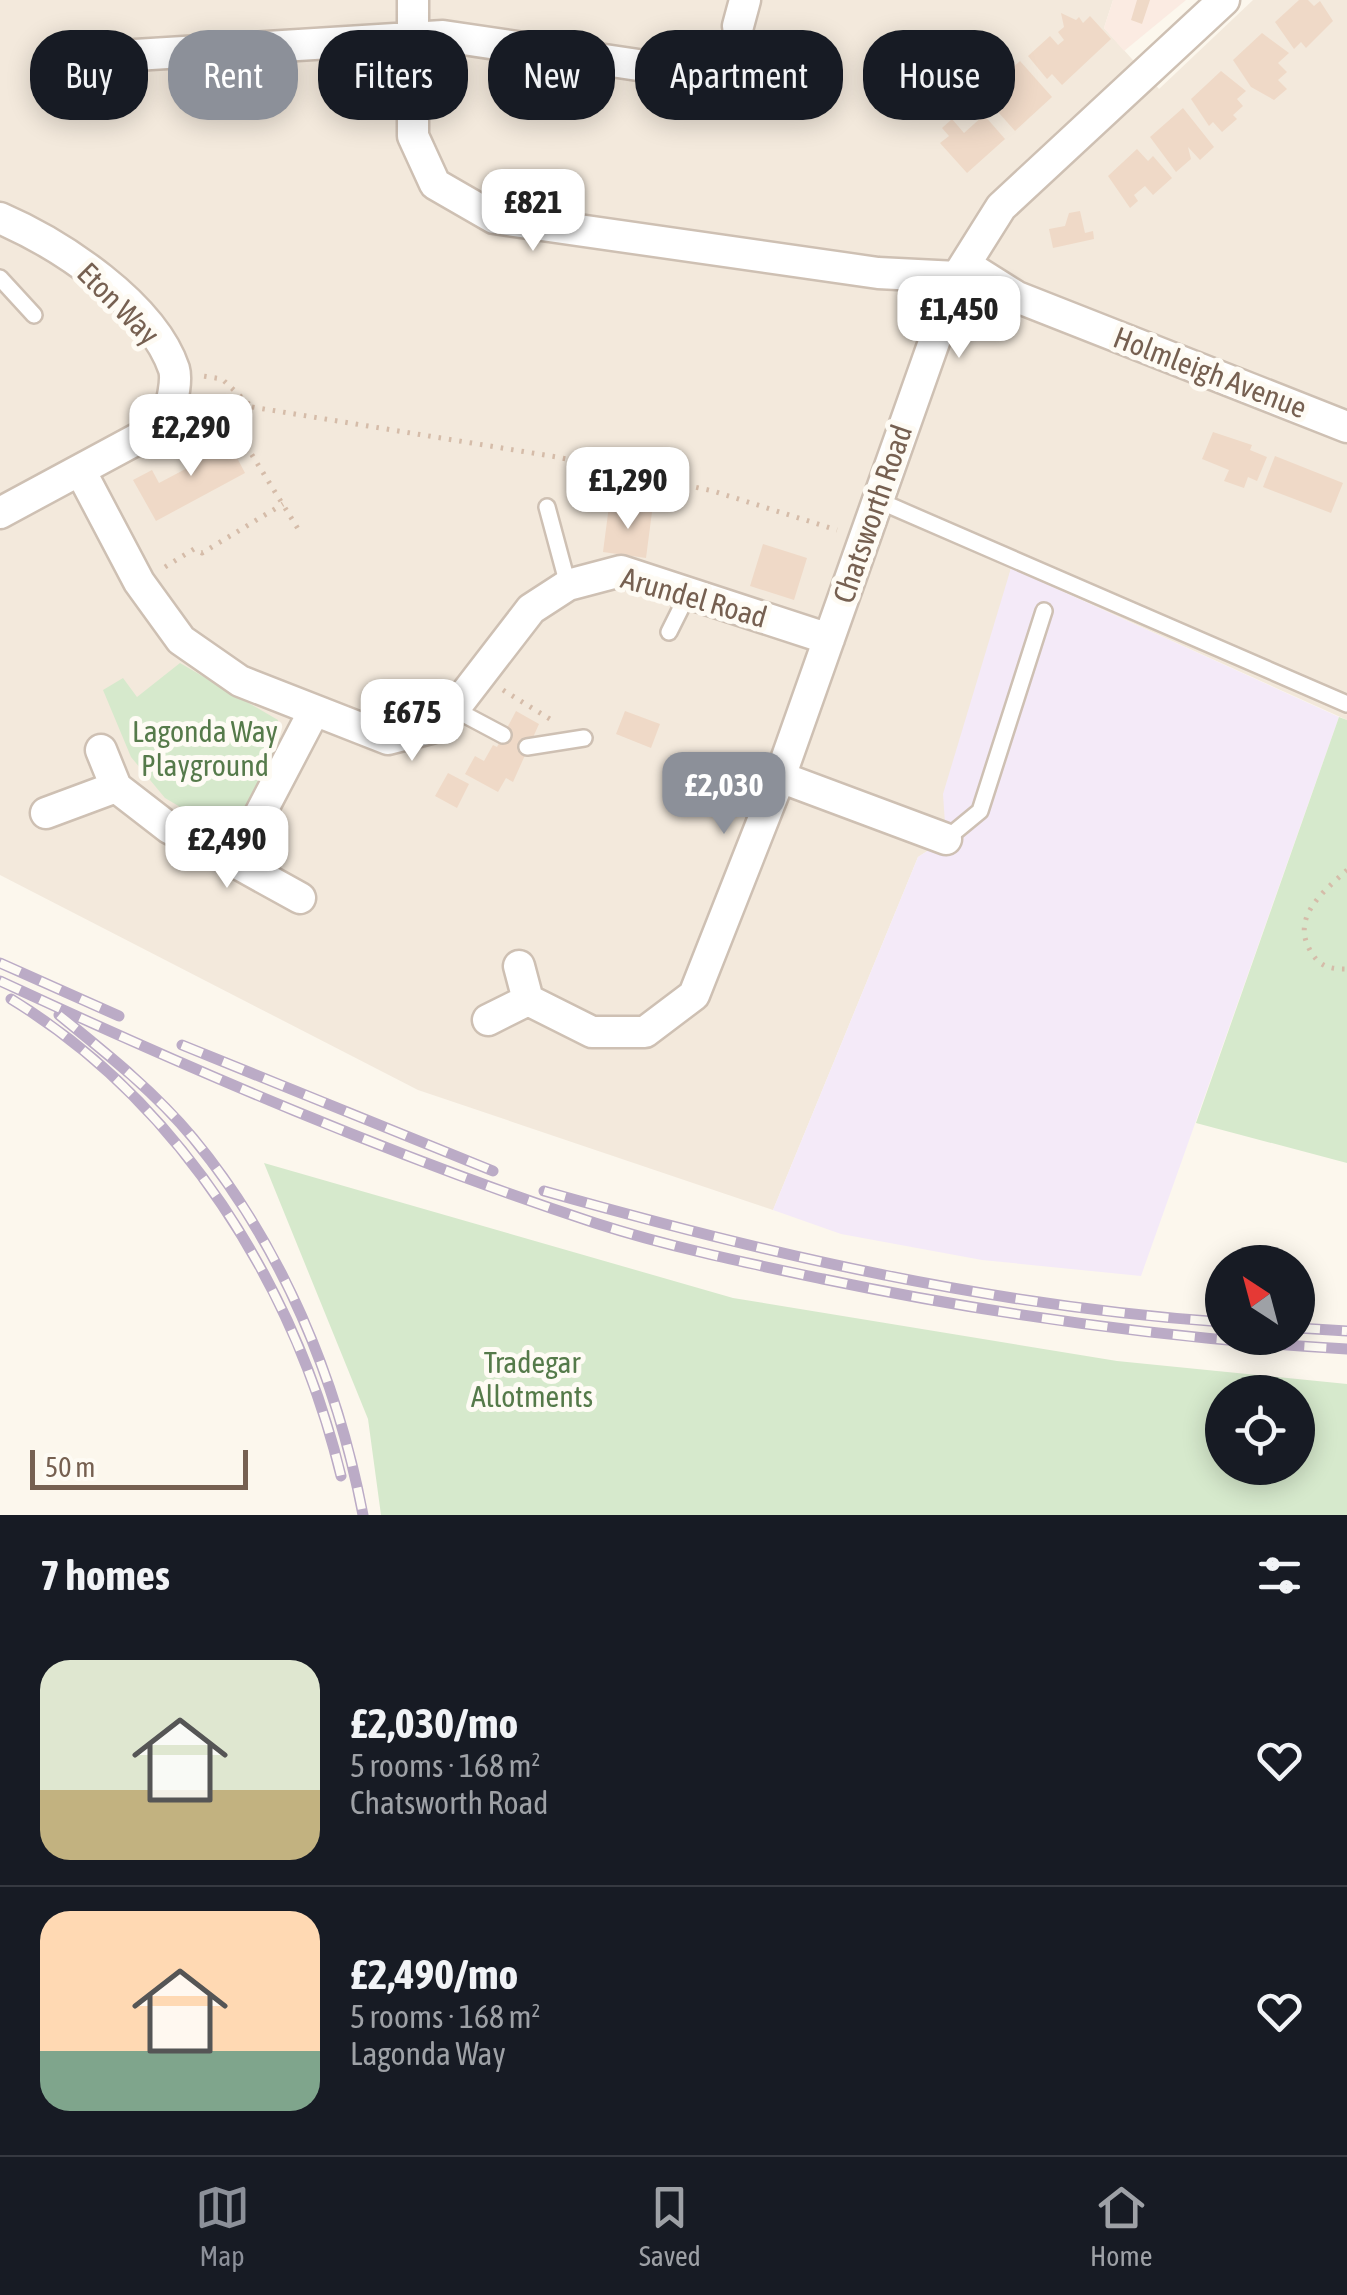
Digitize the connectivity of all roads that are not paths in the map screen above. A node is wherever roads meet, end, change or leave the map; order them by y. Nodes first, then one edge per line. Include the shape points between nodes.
1 (413, 0) edge
2 (1224, 0) edge
3 (412, 30) edge
4 (468, 40) edge
5 (318, 44) edge
6 (148, 53) edge
7 (635, 65) edge
8 (412, 120) edge
9 (2, 226) edge
10 (962, 271) junction
11 (0, 278) edge
12 (34, 315) dead end
13 (1347, 426) edge
14 (82, 472) junction
15 (877, 500) junction
16 (548, 507) dead end
17 (1, 511) edge
18 (568, 585) junction
19 (689, 592) junction
20 (1044, 611) dead end
21 (669, 632) dead end
22 (829, 640) junction
23 (1347, 704) edge
24 (454, 709) junction
25 (313, 713) junction
26 (503, 736) dead end
27 (584, 738) road end
28 (526, 747) dead end
29 (102, 750) dead end
30 (780, 776) junction
31 (116, 787) junction
32 (46, 813) dead end
33 (946, 839) joint
34 (236, 862) junction
35 (300, 898) dead end
36 (519, 966) dead end
37 (528, 1000) junction
38 (488, 1020) dead end

1 - 3 street
2 - 10 street, Chatsworth Road via 1001,208
4 - 7 street
5 - 6 street
8 - 10 street via 412,136 434,184 494,218 878,272
9 - 14 street, Eton Way via 64,252 102,280 154,335 175,373 167,423
10 - 13 street, Holmleigh Avenue
10 - 15 street, Chatsworth Road
11 - 12 lane
14 - 17 street
14 - 25 street, Arundel Road via 140,582 181,640 240,681
15 - 22 street, Chatsworth Road
15 - 23 lane
16 - 18 lane
18 - 19 street, Arundel Road via 620,572
18 - 24 street, Arundel Road via 531,609
19 - 21 lane
19 - 22 street, Arundel Road
20 - 33 lane via 980,811
22 - 30 street, Chatsworth Road
24 - 25 street, Arundel Road via 431,728 388,739
24 - 26 lane
25 - 34 street
27 - 28 lane
29 - 31 street
30 - 33 street
30 - 37 street, Chatsworth Road via 694,995 645,1032 592,1032
31 - 32 street
31 - 34 street via 169,828
34 - 35 street
36 - 37 street
37 - 38 street

